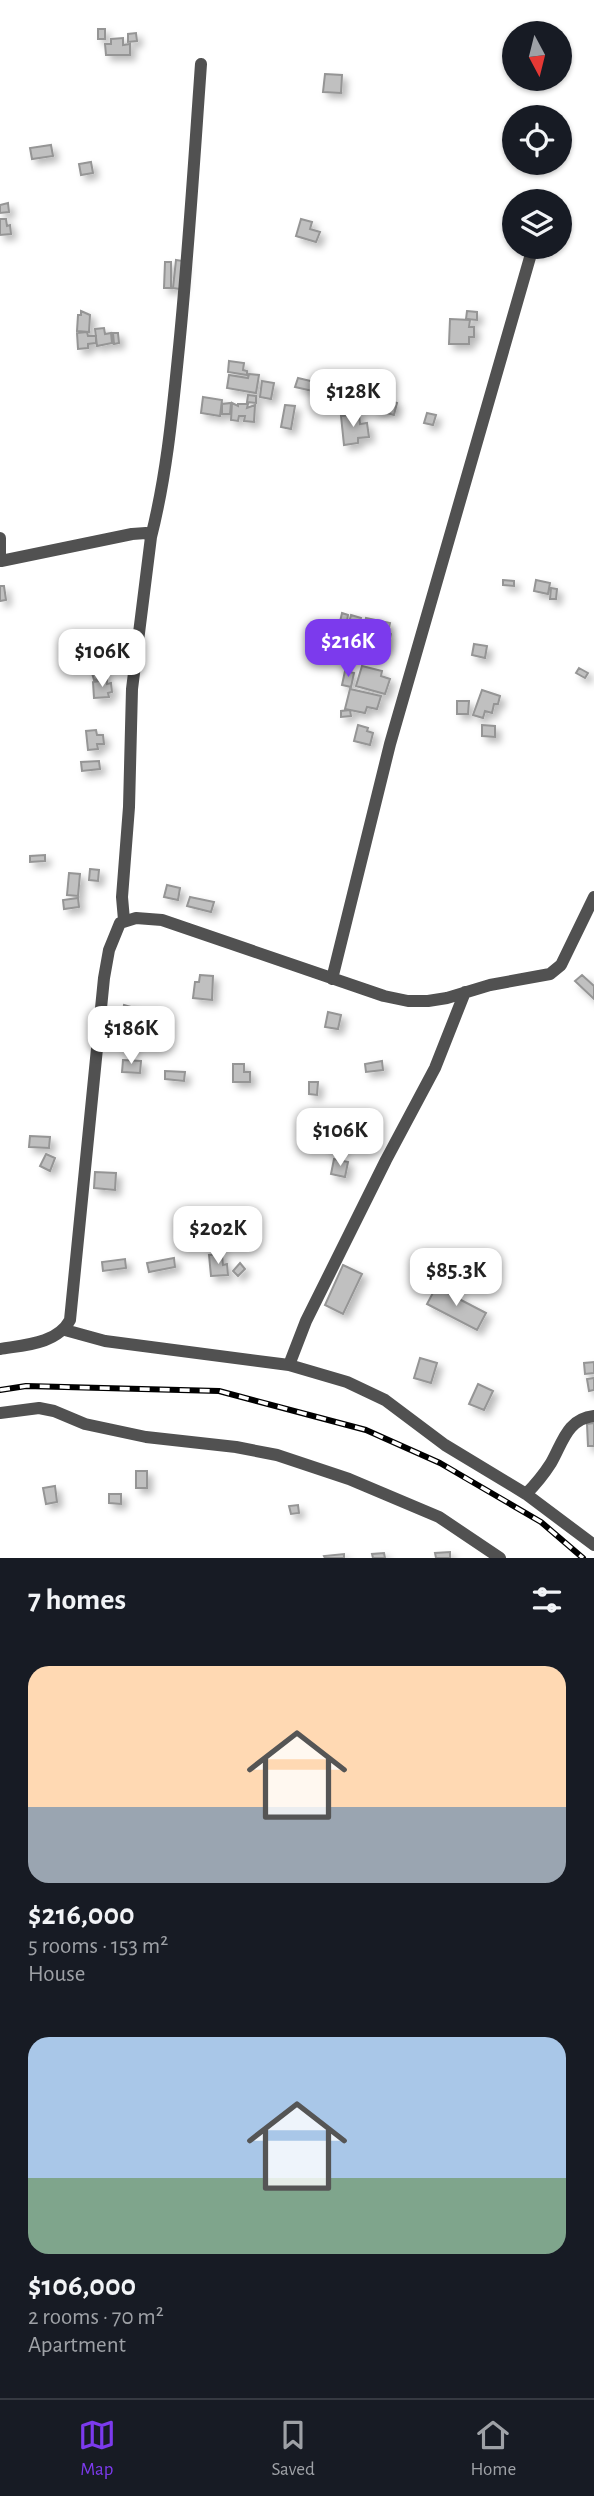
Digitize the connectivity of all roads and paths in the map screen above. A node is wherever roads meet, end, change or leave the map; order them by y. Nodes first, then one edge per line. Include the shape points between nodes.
1 (201, 64) dead end
2 (530, 259) edge
3 (151, 537) junction
4 (0, 538) edge
5 (1, 561) edge
6 (594, 897) edge
7 (124, 920) junction
8 (332, 979) junction
9 (465, 992) junction
10 (65, 1329) junction
11 (0, 1349) edge
12 (289, 1365) junction
13 (0, 1413) edge
14 (594, 1416) edge
15 (526, 1494) junction
16 (594, 1545) edge
17 (500, 1558) edge

1 - 3 street via 172,422
2 - 8 street via 393,732
3 - 5 street via 139,533
3 - 7 street via 131,699
4 - 5 street
6 - 9 street via 561,965 550,974
7 - 8 street via 162,920
7 - 10 street via 109,950 104,978 72,1310
8 - 9 street via 408,1001 438,1000
9 - 12 street via 435,1068 306,1321
10 - 11 street via 41,1341
10 - 12 street via 117,1343
12 - 15 street via 347,1382 385,1400 445,1445
13 - 17 street via 39,1408 146,1437 277,1455 439,1517
14 - 15 street via 576,1421 567,1430 549,1466
15 - 16 street

